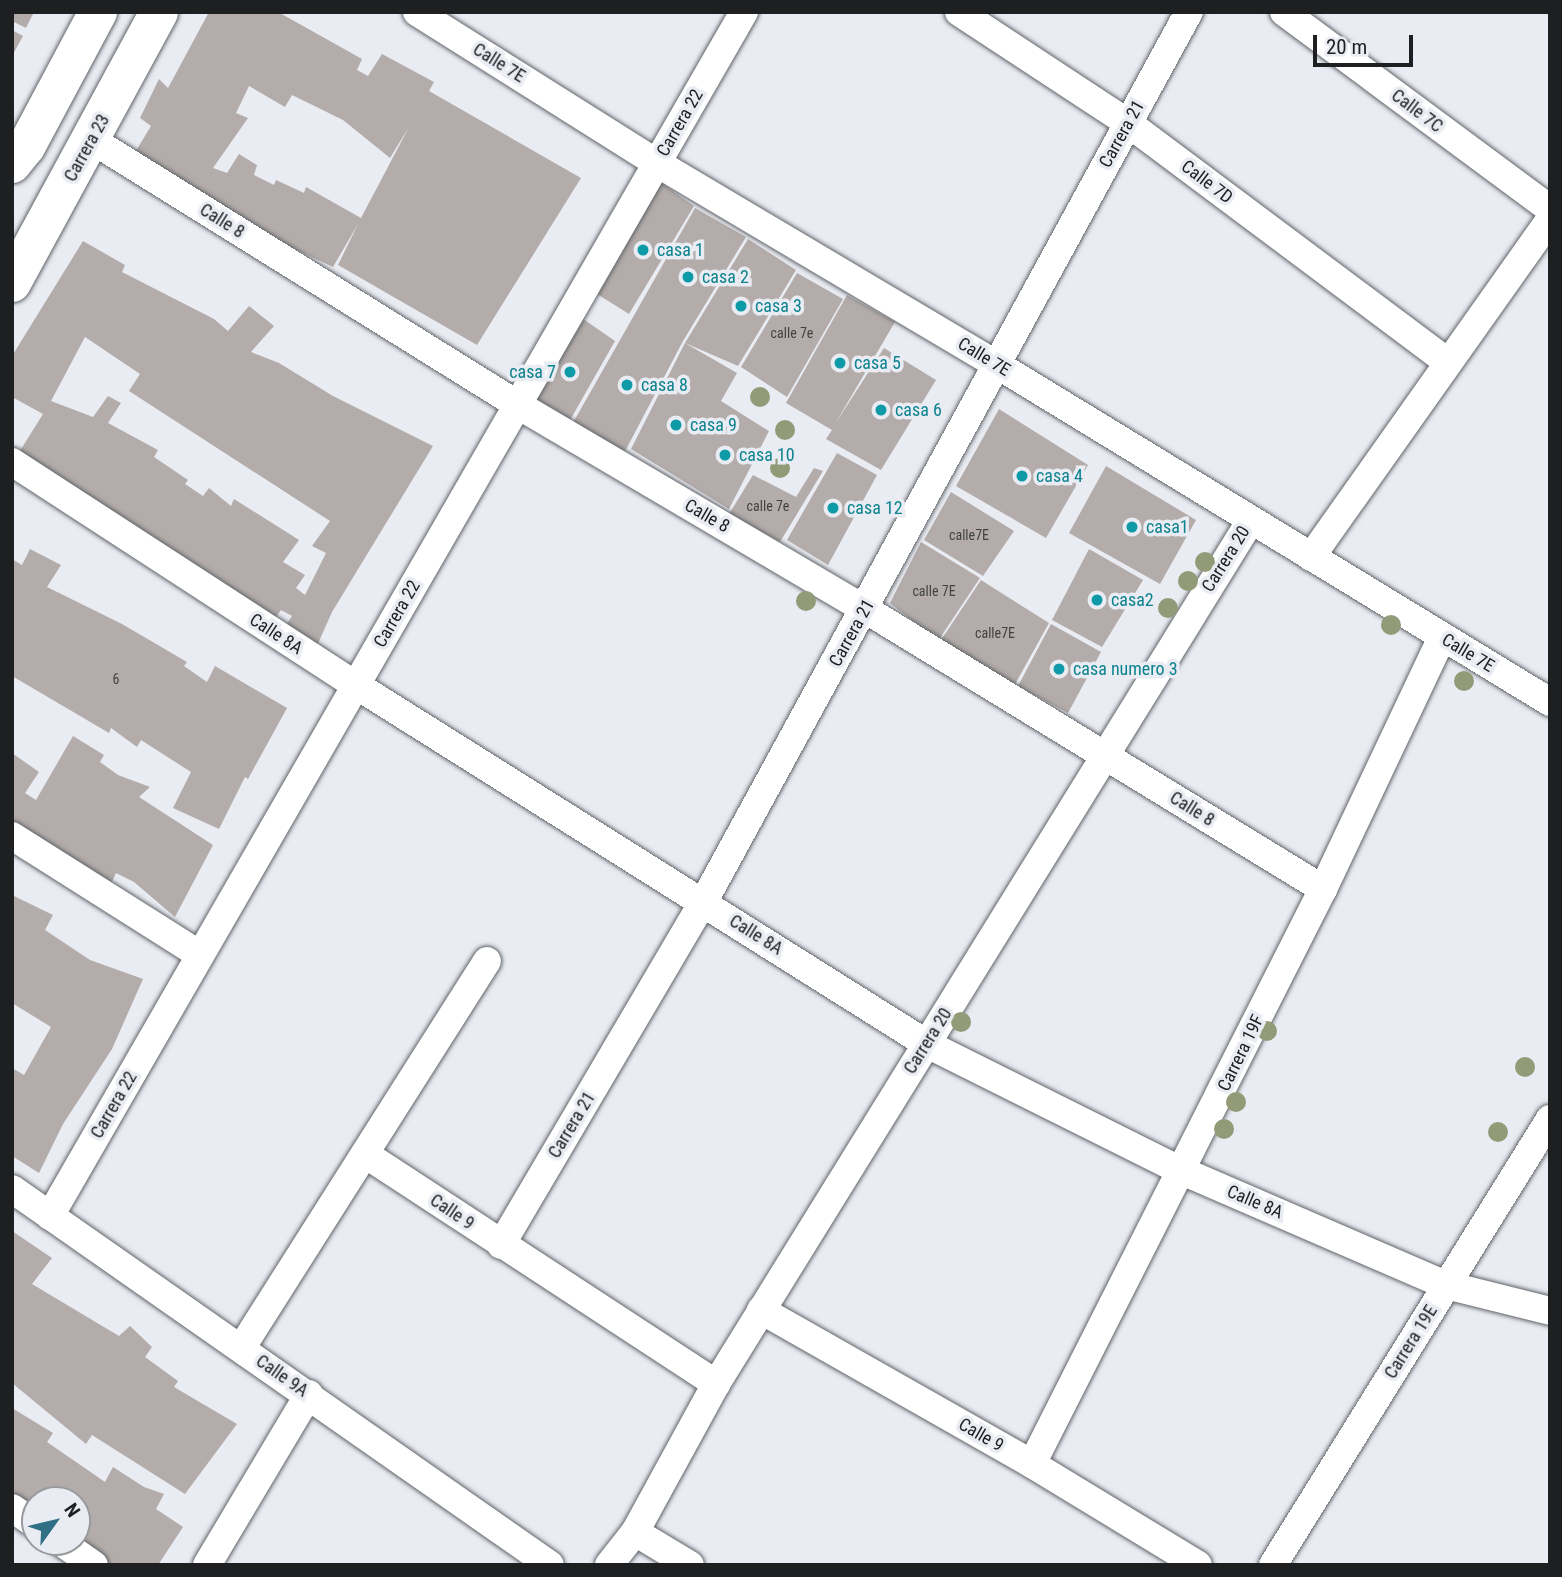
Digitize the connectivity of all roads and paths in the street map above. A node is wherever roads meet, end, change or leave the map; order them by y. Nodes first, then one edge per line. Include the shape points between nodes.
1 (99, 12) edge
2 (159, 12) edge
3 (417, 12) edge
4 (744, 12) edge
5 (959, 12) edge
6 (1189, 12) edge
7 (1284, 12) edge
8 (1128, 123) junction
9 (92, 140) junction
10 (17, 150) edge
11 (657, 163) junction
12 (1550, 209) edge
13 (1550, 219) edge
14 (12, 283) edge
15 (1448, 362) junction
16 (996, 364) junction
17 (518, 405) junction
18 (12, 462) edge
19 (1251, 520) junction
20 (1311, 557) junction
21 (865, 609) junction
22 (1443, 637) junction
23 (356, 685) junction
24 (1550, 702) edge
25 (1105, 755) junction
26 (12, 836) edge
27 (1323, 889) junction
28 (704, 901) junction
29 (200, 956) junction
30 (487, 961) dead end
31 (927, 1044) junction
32 (1550, 1118) edge
33 (365, 1154) junction
34 (1182, 1171) junction
35 (12, 1189) edge
36 (50, 1216) junction
37 (501, 1245) junction
38 (1446, 1285) junction
39 (761, 1310) junction
40 (1550, 1311) edge
41 (242, 1347) junction
42 (716, 1384) junction
43 (309, 1394) junction
44 (1032, 1464) junction
45 (635, 1532) junction
46 (207, 1565) edge
47 (550, 1565) edge
48 (610, 1565) edge
49 (690, 1565) edge
50 (1198, 1565) edge
51 (1273, 1565) edge

1 - 10 main road
2 - 9 main road, Carrera 23
3 - 11 street, Calle 7E
4 - 11 street, Carrera 22
5 - 8 street, Calle 7D
6 - 8 street, Carrera 21
7 - 12 street, Calle 7C
8 - 15 street, Calle 7D
8 - 16 street, Carrera 21
9 - 14 main road, Carrera 23
9 - 17 street, Calle 8
11 - 16 street, Calle 7E
11 - 17 street, Carrera 22
13 - 15 street
15 - 20 street
16 - 19 street, Calle 7E
16 - 21 street, Carrera 21
17 - 21 street, Calle 8
17 - 23 street, Carrera 22
18 - 23 street, Calle 8A
19 - 20 street, Calle 7E
19 - 25 street, Carrera 20
20 - 22 street, Calle 7E
21 - 25 street, Calle 8
21 - 28 street, Carrera 21
22 - 24 street, Calle 7E
22 - 27 street, Carrera 19F
23 - 28 street, Calle 8A
23 - 29 street, Carrera 22
25 - 27 street, Calle 8
25 - 31 street, Carrera 20
26 - 29 street
27 - 34 street, Carrera 19F
28 - 31 street, Calle 8A
28 - 37 street, Carrera 21
29 - 36 street, Carrera 22
30 - 33 street
31 - 34 street, Calle 8A
31 - 39 street, Carrera 20
32 - 38 street, Carrera 19E
33 - 37 street, Calle 9
33 - 41 street
34 - 38 street, Calle 8A
34 - 44 street, Carrera 19F
35 - 36 street, Calle 9A
36 - 41 street, Calle 9A
37 - 42 street, Calle 9
38 - 40 street, Calle 8A
38 - 51 street, Carrera 19E
39 - 42 street, Carrera 20
39 - 44 street, Calle 9
41 - 43 street, Calle 9A
42 - 45 street, Carrera 20
43 - 46 street
43 - 47 street, Calle 9A
44 - 50 street, Calle 9
45 - 48 street, Carrera 20
45 - 49 street

